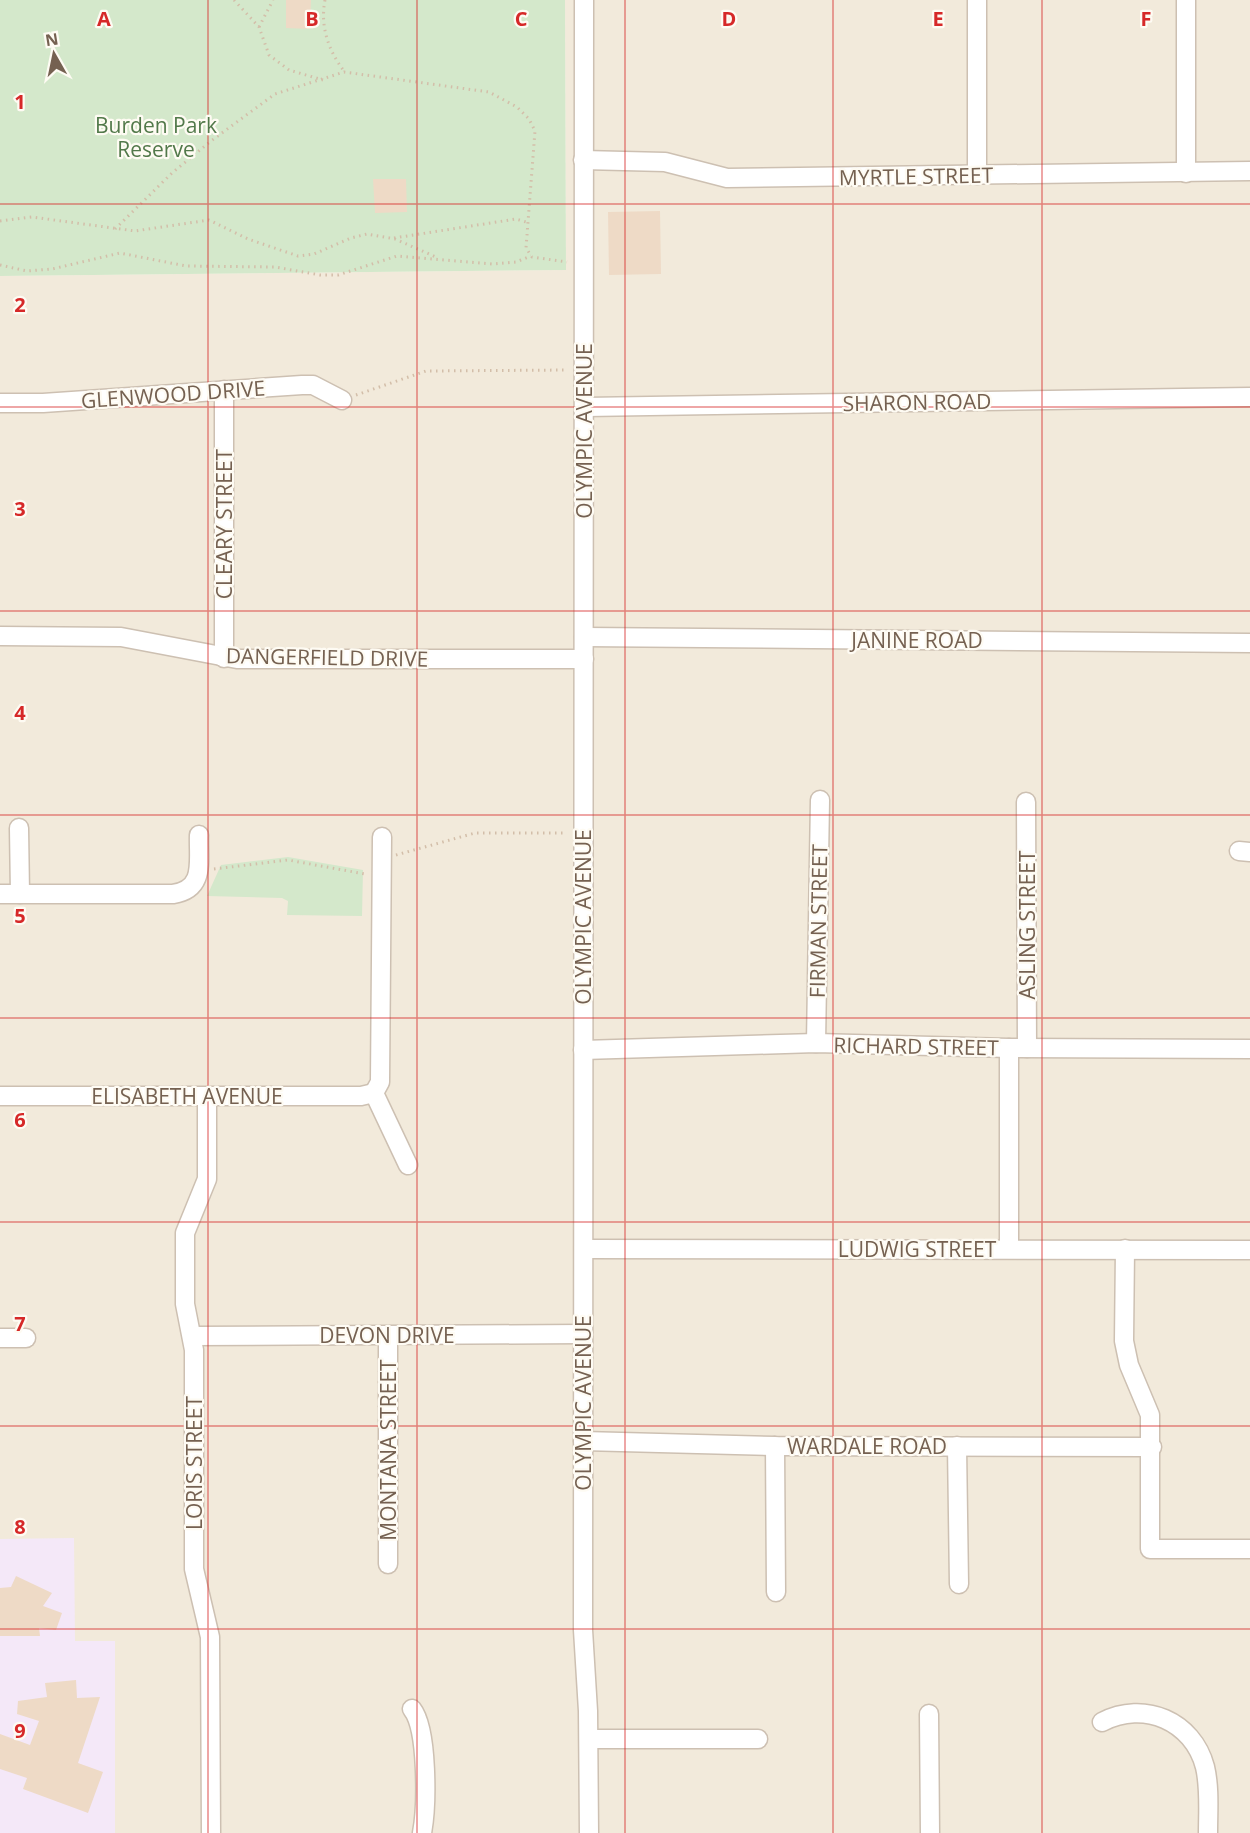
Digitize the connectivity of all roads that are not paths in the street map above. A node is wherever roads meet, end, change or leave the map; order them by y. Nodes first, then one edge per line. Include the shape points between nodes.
1 (584, 0) edge
2 (977, 0) edge
3 (1186, 0) edge
4 (583, 160) junction
5 (1250, 171) edge
6 (1186, 173) junction
7 (977, 175) junction
8 (224, 390) junction
9 (1250, 397) edge
10 (342, 400) road end
11 (0, 403) edge
12 (585, 407) junction
13 (0, 636) edge
14 (584, 637) junction
15 (1250, 643) edge
16 (224, 658) junction
17 (584, 659) junction
18 (820, 800) dead end
19 (1026, 802) dead end
20 (19, 828) dead end
21 (199, 835) dead end
22 (382, 837) dead end
23 (0, 894) edge
24 (20, 894) junction
25 (816, 1043) junction
26 (1018, 1048) junction
27 (1250, 1049) edge
28 (583, 1050) junction
29 (374, 1093) junction
30 (0, 1096) edge
31 (207, 1096) junction
32 (408, 1165) dead end
33 (584, 1249) junction
34 (1009, 1249) junction
35 (1125, 1249) junction
36 (1250, 1250) edge
37 (583, 1334) junction
38 (388, 1335) junction
39 (192, 1336) junction
40 (0, 1338) edge
41 (26, 1338) dead end
42 (583, 1441) junction
43 (775, 1446) junction
44 (957, 1446) junction
45 (1152, 1447) junction
46 (1250, 1549) edge
47 (388, 1564) dead end
48 (959, 1584) dead end
49 (776, 1592) dead end
50 (412, 1708) dead end
51 (929, 1714) dead end
52 (1102, 1722) dead end
53 (589, 1739) junction
54 (758, 1739) dead end
55 (211, 1833) edge
56 (422, 1833) edge
57 (589, 1833) edge
58 (930, 1833) edge
59 (1208, 1833) edge

1 - 4 street, OLYMPIC AVENUE
2 - 7 street
3 - 6 street
4 - 7 street, MYRTLE STREET via 665,162 727,178
4 - 12 street, OLYMPIC AVENUE
5 - 6 street, MYRTLE STREET
6 - 7 street, MYRTLE STREET
8 - 10 street, GLENWOOD DRIVE via 313,385
8 - 11 street, GLENWOOD DRIVE
8 - 16 street, CLEARY STREET
9 - 12 street, SHARON ROAD
12 - 14 street, OLYMPIC AVENUE
13 - 16 street, DANGERFIELD DRIVE via 121,637
14 - 15 street, JANINE ROAD
14 - 17 street, OLYMPIC AVENUE
16 - 17 street, DANGERFIELD DRIVE
17 - 28 street, OLYMPIC AVENUE
18 - 25 street, FIRMAN STREET
19 - 26 street, ASLING STREET
20 - 24 street
21 - 24 street via 198,872 190,890 173,894
22 - 29 street via 380,1082
23 - 24 street
25 - 26 street, RICHARD STREET
25 - 28 street, RICHARD STREET
26 - 27 street, RICHARD STREET
26 - 34 street, ASLING STREET
28 - 33 street, OLYMPIC AVENUE
29 - 31 street, ELISABETH AVENUE
29 - 32 street
30 - 31 street, ELISABETH AVENUE
31 - 39 street, LORIS STREET via 207,1179 185,1233 186,1314
33 - 34 street, LUDWIG STREET
33 - 37 street, OLYMPIC AVENUE
34 - 35 street, LUDWIG STREET
35 - 36 street, LUDWIG STREET
35 - 45 street via 1124,1341 1129,1365 1150,1415
37 - 38 street, DEVON DRIVE
37 - 42 street, OLYMPIC AVENUE
38 - 39 street, DEVON DRIVE
38 - 47 street, MONTANA STREET
39 - 55 street, LORIS STREET via 194,1569 210,1637
40 - 41 street
42 - 43 street, WARDALE ROAD
42 - 53 street, OLYMPIC AVENUE via 583,1645
43 - 44 street, WARDALE ROAD
43 - 49 street
44 - 45 street, WARDALE ROAD
44 - 48 street
45 - 46 street via 1150,1549
50 - 56 street via 424,1738
51 - 58 street
52 - 59 street via 1119,1715 1144,1713 1164,1717 1184,1730 1198,1749 1206,1770
53 - 54 street
53 - 57 street, OLYMPIC AVENUE

